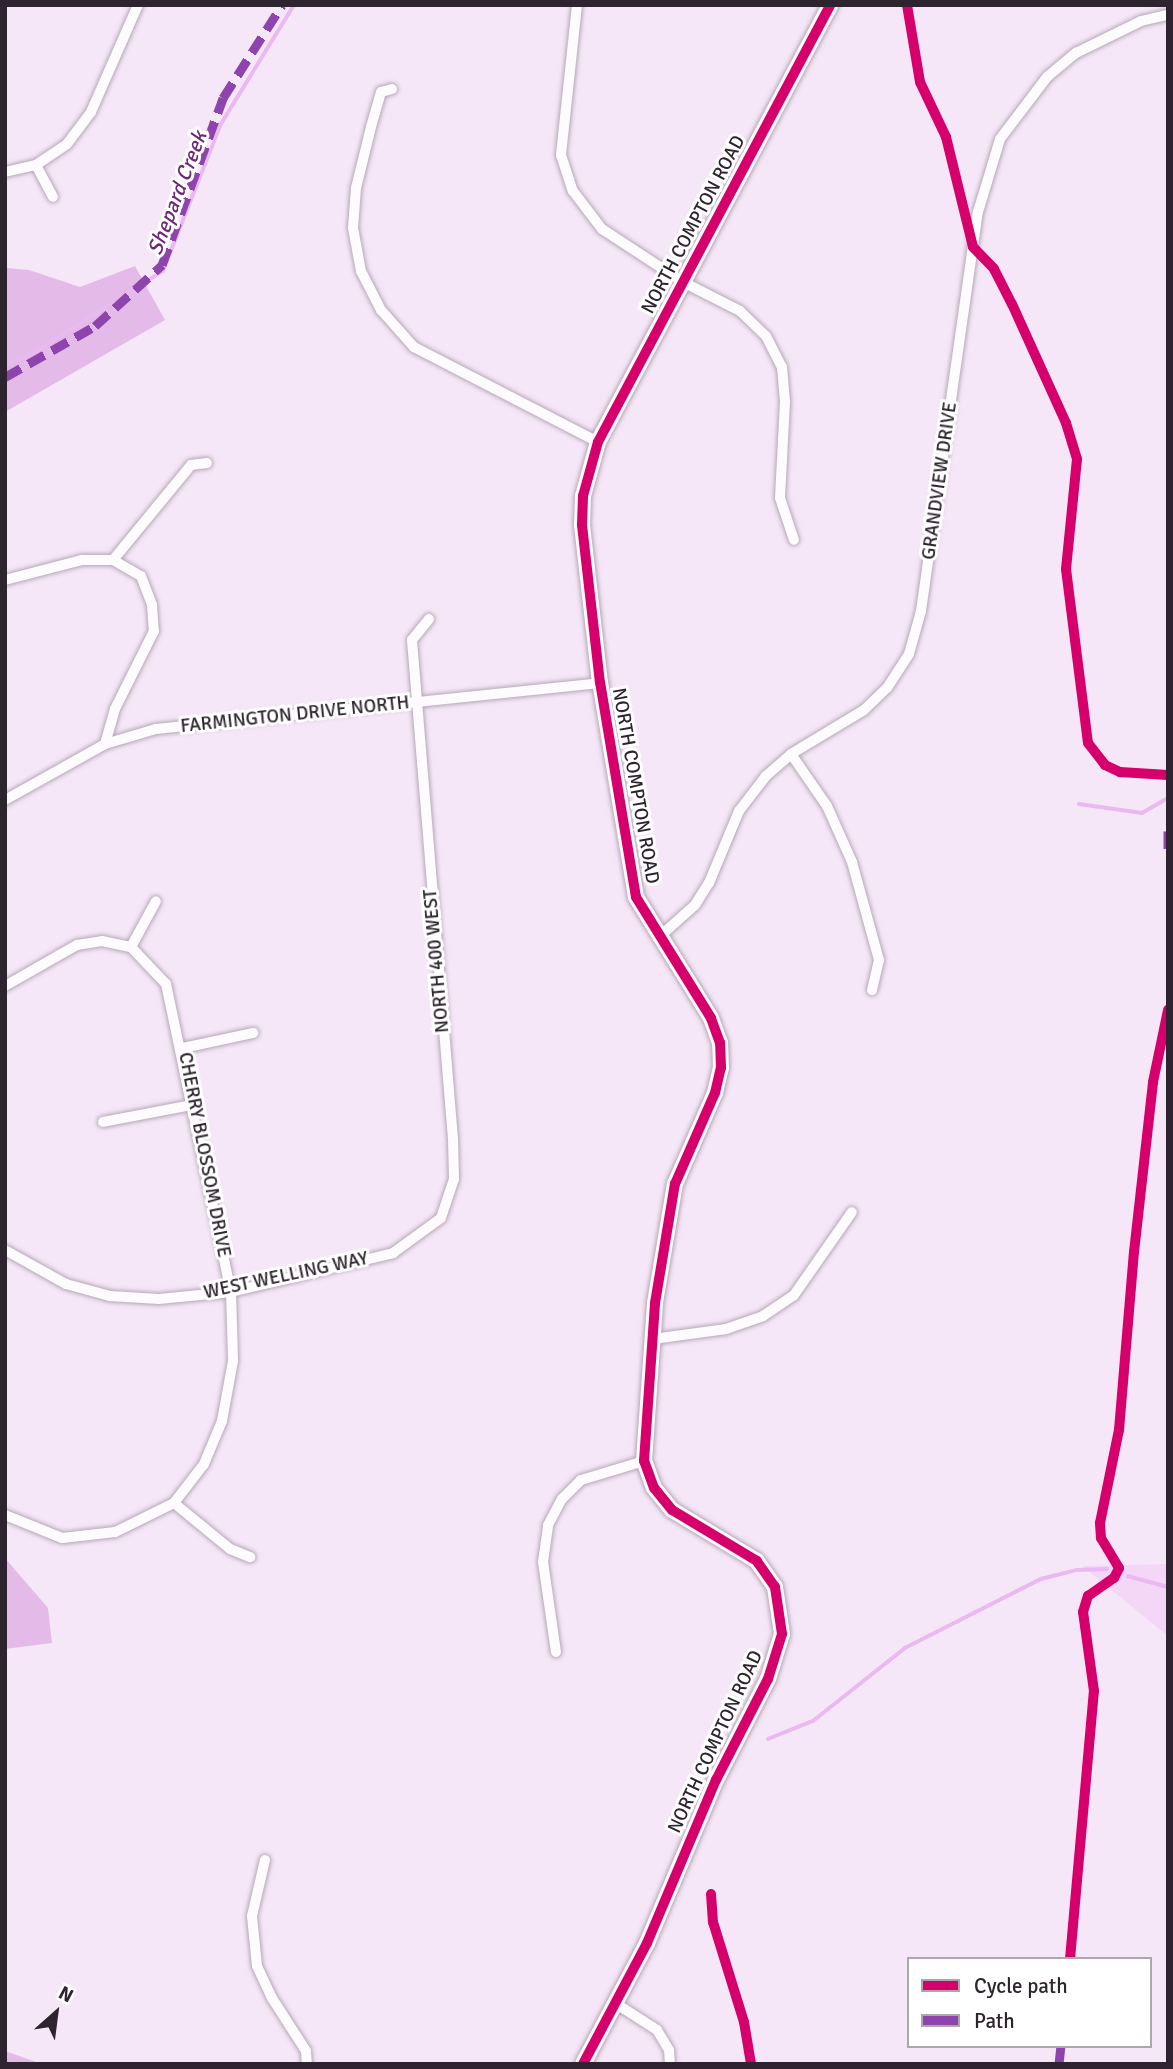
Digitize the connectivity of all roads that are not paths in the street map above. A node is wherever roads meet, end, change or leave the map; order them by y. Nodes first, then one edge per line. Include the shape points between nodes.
1 (138, 5) edge
2 (577, 5) edge
3 (830, 5) edge
4 (1168, 15) edge
5 (392, 89) dead end
6 (36, 165) junction
7 (5, 172) edge
8 (53, 197) dead end
9 (683, 282) junction
10 (598, 442) junction
11 (207, 463) dead end
12 (794, 540) dead end
13 (113, 560) junction
14 (5, 580) edge
15 (429, 619) dead end
16 (600, 683) junction
17 (414, 702) junction
18 (105, 744) junction
19 (791, 754) junction
20 (5, 800) edge
21 (156, 901) dead end
22 (658, 938) junction
23 (131, 947) junction
24 (5, 986) edge
25 (872, 990) dead end
26 (253, 1033) dead end
27 (183, 1048) junction
28 (191, 1105) junction
29 (103, 1122) dead end
30 (852, 1212) dead end
31 (441, 1218) joint
32 (5, 1250) edge
33 (231, 1292) junction
34 (653, 1339) junction
35 (645, 1461) junction
36 (174, 1503) junction
37 (5, 1515) edge
38 (250, 1557) dead end
39 (556, 1652) dead end
40 (265, 1860) dead end
41 (615, 2003) junction
42 (307, 2064) edge
43 (583, 2064) edge
44 (670, 2064) edge

1 - 6 street via 91,112 67,144
2 - 9 street via 561,155 573,191 602,229
3 - 9 street, NORTH COMPTON ROAD
4 - 19 street, GRANDVIEW DRIVE via 1141,21 1076,53 1047,77 1000,139 978,212 921,611 909,654 887,688 864,710
5 - 10 street via 382,92 371,127 356,188 353,228 361,271 381,310 414,347
6 - 7 street
6 - 8 street
9 - 10 street, NORTH COMPTON ROAD
9 - 12 street via 740,312 766,336 782,367 780,498
10 - 16 street, NORTH COMPTON ROAD via 588,471 582,525
11 - 13 street via 191,465
13 - 14 street via 82,560
13 - 18 street via 141,576 152,605 154,632 116,709
15 - 17 street, NORTH 400 WEST via 412,640
16 - 17 street, FARMINGTON DRIVE NORTH
16 - 22 street, NORTH COMPTON ROAD via 636,897
17 - 18 street, FARMINGTON DRIVE NORTH via 156,729
17 - 31 street, NORTH 400 WEST via 453,1139 454,1180
18 - 20 street, FARMINGTON DRIVE NORTH
19 - 22 street, GRANDVIEW DRIVE via 739,811 695,905
19 - 25 street via 827,806 852,862 879,960
21 - 23 street
22 - 34 street, NORTH COMPTON ROAD via 711,1018 720,1043 721,1068 715,1093 674,1184
23 - 24 street via 102,941 77,945
23 - 27 street, CHERRY BLOSSOM DRIVE via 166,984
26 - 27 street
27 - 28 street, CHERRY BLOSSOM DRIVE
28 - 29 street
28 - 33 street, CHERRY BLOSSOM DRIVE
30 - 34 street via 794,1295 763,1316 726,1329
31 - 33 street, WEST WELLING WAY via 393,1253
32 - 33 street, WEST WELLING WAY via 66,1284 110,1296 159,1299
33 - 36 street, CHERRY BLOSSOM DRIVE via 233,1362 222,1421 204,1464
34 - 35 street, NORTH COMPTON ROAD
35 - 39 street via 581,1480 562,1499 548,1525 543,1562
35 - 41 street, NORTH COMPTON ROAD via 654,1488 672,1510 757,1560 775,1587 782,1634 768,1679 716,1780 647,1942
36 - 37 street via 115,1532 62,1538
36 - 38 street via 230,1549
40 - 42 street via 252,1916 257,1966 306,2051
41 - 43 street, NORTH COMPTON ROAD
41 - 44 street via 657,2030 669,2050

